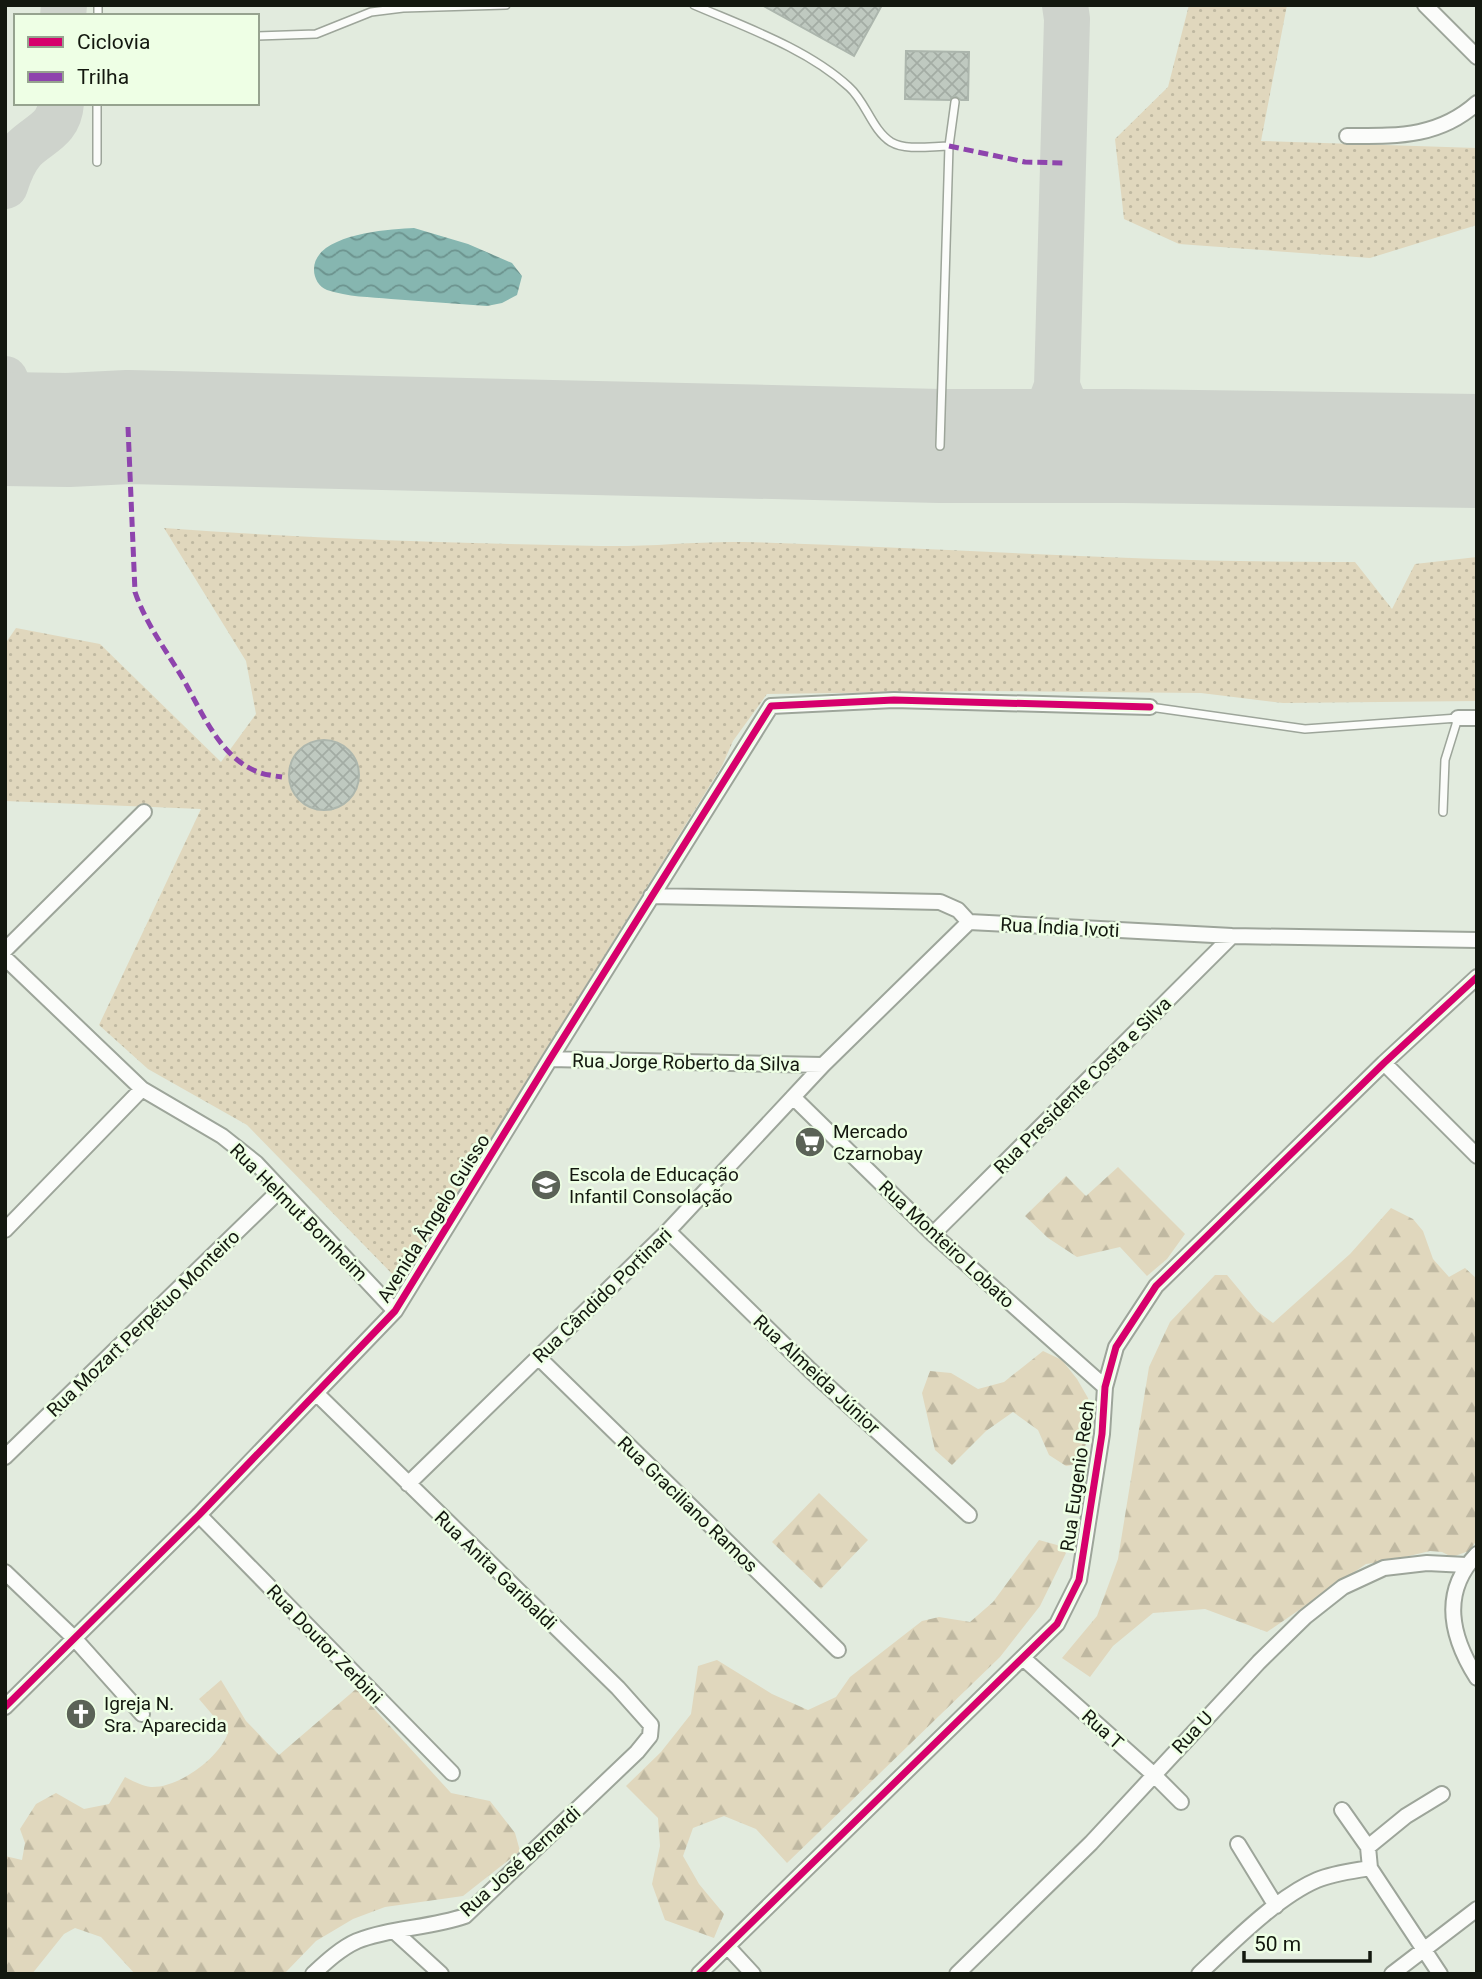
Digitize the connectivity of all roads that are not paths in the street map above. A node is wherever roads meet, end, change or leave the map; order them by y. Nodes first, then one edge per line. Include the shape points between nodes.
1 (506, 5) edge
2 (694, 5) edge
3 (1424, 5) edge
4 (259, 36) edge
5 (1477, 57) edge
6 (955, 102) dead end
7 (1477, 103) edge
8 (97, 105) edge
9 (1347, 136) dead end
10 (949, 146) junction
11 (97, 162) dead end
12 (940, 446) dead end
13 (1150, 707) joint
14 (1458, 718) junction
15 (1477, 718) edge
16 (144, 812) dead end
17 (1443, 812) dead end
18 (651, 895) junction
19 (969, 922) junction
20 (1232, 936) junction
21 (1477, 940) edge
22 (5, 950) edge
23 (5, 958) edge
24 (1477, 978) edge
25 (550, 1059) junction
26 (1384, 1063) junction
27 (823, 1065) junction
28 (142, 1089) junction
29 (793, 1097) junction
30 (1477, 1156) edge
31 (280, 1190) junction
32 (5, 1230) edge
33 (668, 1231) junction
34 (933, 1234) junction
35 (395, 1311) junction
36 (538, 1357) junction
37 (1105, 1387) junction
38 (317, 1394) junction
39 (5, 1457) edge
40 (408, 1484) junction
41 (199, 1515) junction
42 (969, 1515) dead end
43 (1472, 1560) edge
44 (5, 1572) edge
45 (74, 1639) junction
46 (838, 1650) dead end
47 (1023, 1658) junction
48 (1477, 1678) edge
49 (5, 1707) edge
50 (142, 1714) dead end
51 (637, 1752) joint
52 (452, 1773) dead end
53 (1153, 1774) junction
54 (1442, 1794) dead end
55 (1181, 1802) dead end
56 (1342, 1810) dead end
57 (1237, 1844) dead end
58 (1368, 1847) junction
59 (1370, 1868) junction
60 (1276, 1906) junction
61 (1477, 1909) edge
62 (395, 1932) junction
63 (728, 1947) junction
64 (1424, 1950) junction
65 (313, 1974) edge
66 (440, 1974) edge
67 (699, 1974) edge
68 (753, 1974) edge
69 (957, 1974) edge
70 (1199, 1974) edge
71 (1392, 1974) edge
72 (1440, 1974) edge

1 - 4 lane via 371,12 316,34
2 - 10 lane via 761,33 829,71 861,98 880,132 892,143
3 - 5 street
6 - 10 lane
7 - 9 street via 1443,126 1403,136
8 - 11 lane
10 - 12 lane
13 - 14 lane via 1305,729
13 - 18 street, Avenida Ângelo Guisso via 894,700 771,706
14 - 15 street
14 - 17 lane via 1445,761
16 - 22 street
18 - 19 street via 940,902 958,910
18 - 25 street, Avenida Ângelo Guisso
19 - 20 street, Rua Índia Ivoti
19 - 27 street, Rua Cândido Portinari
20 - 21 street, Rua Índia Ivoti
20 - 34 street, Rua Presidente Costa e Silva
23 - 28 street, Rua Helmut Bornheim
24 - 26 street, Rua Eugenio Rech
25 - 27 street, Rua Jorge Roberto da Silva
25 - 35 street, Avenida Ângelo Guisso
26 - 30 street
26 - 37 street, Rua Eugenio Rech via 1156,1286 1116,1347
27 - 29 street, Rua Cândido Portinari
28 - 31 street, Rua Helmut Bornheim via 222,1136
28 - 32 street
29 - 33 street, Rua Cândido Portinari
29 - 34 street, Rua Monteiro Lobato
31 - 35 street, Rua Helmut Bornheim
31 - 39 street, Rua Mozart Perpétuo Monteiro
33 - 36 street, Rua Cândido Portinari
33 - 42 street, Rua Almeida Júnior via 810,1370
34 - 37 street, Rua Monteiro Lobato
35 - 38 street, Avenida Ângelo Guisso
36 - 40 street, Rua Cândido Portinari
36 - 46 street, Rua Graciliano Ramos
37 - 47 street, Rua Eugenio Rech via 1079,1580 1057,1625
38 - 40 street, Rua Anita Garibaldi
38 - 41 street, Avenida Ângelo Guisso
40 - 51 street, Rua Anita Garibaldi via 651,1725 650,1736
41 - 45 street, Avenida Ângelo Guisso
41 - 52 street, Rua Doutor Zerbini
43 - 48 street via 1457,1583 1453,1603 1458,1645
43 - 53 street, Rua U via 1384,1568 1343,1587 1259,1662
44 - 45 street
45 - 49 street, Avenida Ângelo Guisso
45 - 50 street
47 - 53 street, Rua T
47 - 63 street, Rua Eugenio Rech
51 - 62 street, Rua José Bernardi via 465,1916
53 - 55 street, Rua T
53 - 69 street, Rua U via 1091,1843
54 - 58 street
56 - 58 street
57 - 60 street
58 - 59 street
59 - 60 street via 1320,1878
59 - 64 street
60 - 70 street
61 - 64 street
62 - 65 street, Rua José Bernardi via 357,1941
62 - 66 street
63 - 67 street, Rua Eugenio Rech
63 - 68 street
64 - 71 street
64 - 72 street

